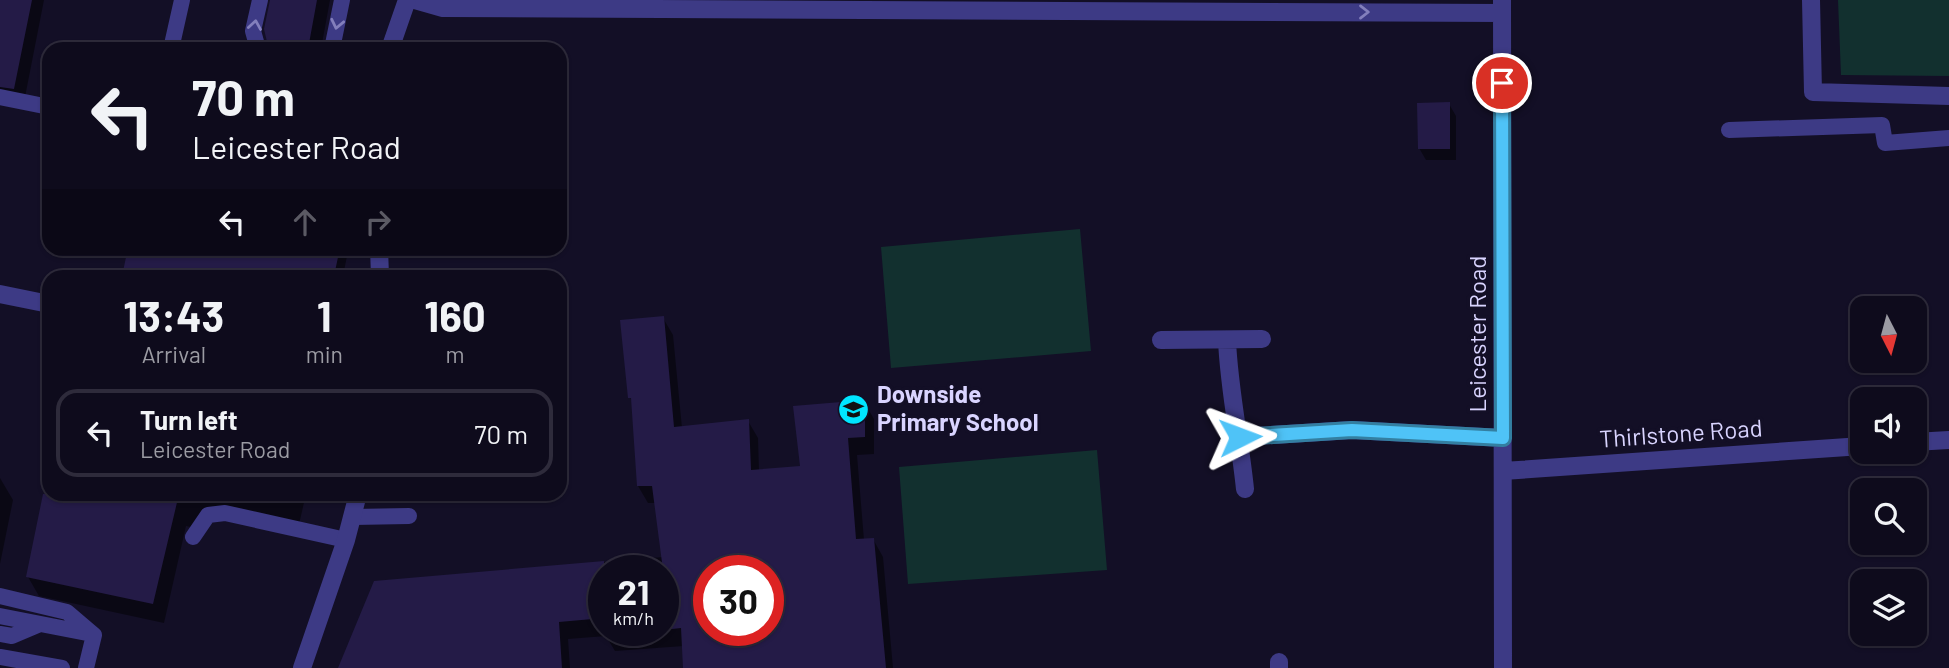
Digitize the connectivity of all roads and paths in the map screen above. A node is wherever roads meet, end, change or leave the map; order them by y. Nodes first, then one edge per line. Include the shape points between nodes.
1 (182, 0) edge
2 (260, 0) edge
3 (342, 0) edge
4 (407, 0) edge
5 (415, 0) edge
6 (1811, 0) edge
7 (1502, 7) edge
8 (173, 42) edge
9 (256, 42) edge
10 (333, 42) edge
11 (392, 42) edge
12 (1949, 96) edge
13 (0, 97) edge
14 (42, 106) edge
15 (1729, 130) dead end
16 (1949, 138) edge
17 (0, 294) edge
18 (42, 303) edge
19 (1262, 339) dead end
20 (1161, 340) dead end
21 (1227, 340) junction
22 (1240, 437) junction
23 (1503, 438) junction
24 (1949, 440) edge
25 (1927, 441) edge
26 (1850, 447) edge
27 (1503, 471) junction
28 (1245, 489) dead end
29 (356, 501) edge
30 (409, 516) dead end
31 (353, 517) junction
32 (193, 537) dead end
33 (346, 540) junction
34 (0, 596) edge
35 (0, 615) edge
36 (38, 625) junction
37 (0, 634) edge
38 (94, 635) junction
39 (0, 657) edge
40 (62, 668) edge
41 (86, 668) edge
42 (302, 668) edge
43 (1503, 668) edge

1 - 8 lane
9 -> 2 lane via 253,31
3 -> 10 lane
4 - 11 street
5 -> 7 street via 456,8
6 - 12 street via 1813,92
7 - 23 street, Leicester Road
13 - 14 lane
15 - 16 lane via 1882,125 1885,143
17 - 18 street
19 - 21 street
20 - 21 street
21 - 22 street via 1228,378
22 - 23 street via 1352,430
22 - 28 street
23 - 27 street, Leicester Road
24 - 25 street
26 - 27 street, Thirlstone Road
27 - 43 street, Leicester Road
29 - 31 street
30 - 31 lane
31 - 33 street
32 - 33 lane via 208,515 225,513
33 - 42 street
34 - 38 lane via 67,612
35 - 36 lane
36 - 37 lane via 12,636
36 - 38 lane
38 - 41 lane
39 - 40 lane

